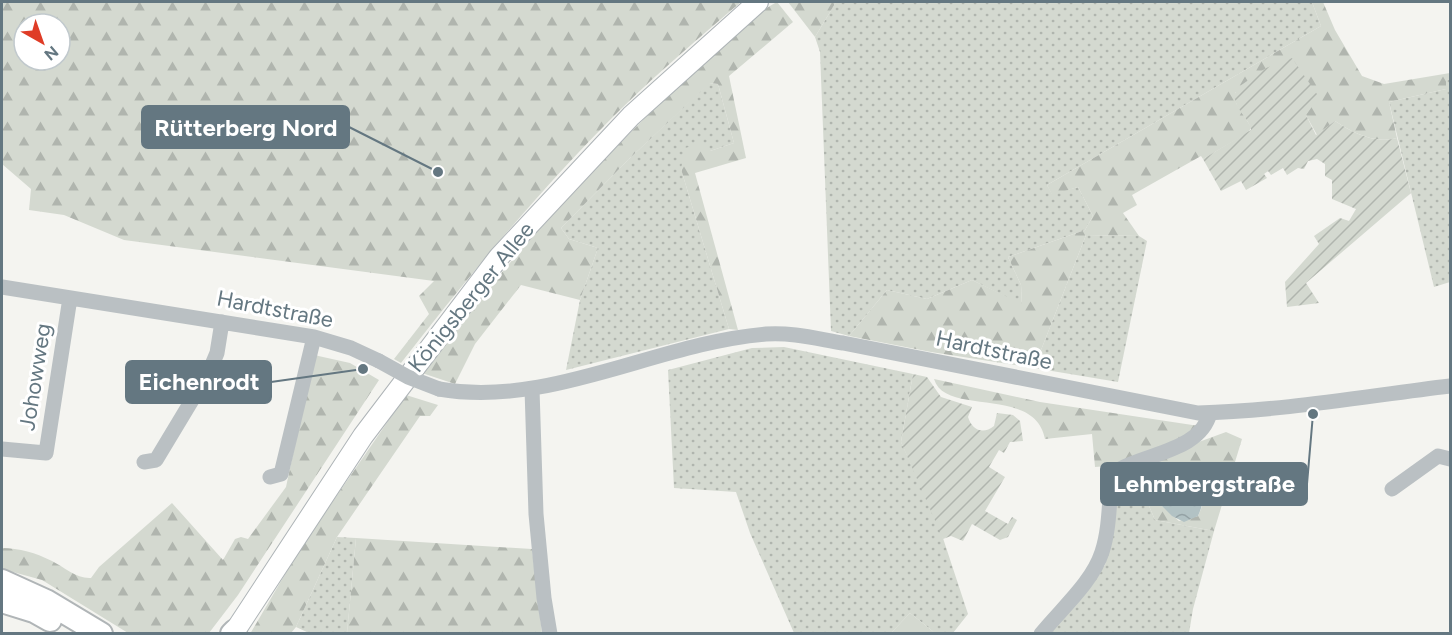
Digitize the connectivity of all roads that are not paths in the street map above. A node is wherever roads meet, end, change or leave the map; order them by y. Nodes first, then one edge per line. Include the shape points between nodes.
1 (758, 2) edge
2 (2, 288) edge
3 (70, 298) junction
4 (222, 322) junction
5 (314, 337) junction
6 (1450, 386) edge
7 (532, 389) junction
8 (1210, 413) junction
9 (2, 449) edge
10 (1450, 459) edge
11 (144, 462) dead end
12 (270, 477) dead end
13 (1392, 489) dead end
14 (2, 580) edge
15 (2, 601) edge
16 (73, 633) edge
17 (101, 633) edge
18 (233, 633) edge
19 (550, 633) edge
20 (1041, 633) edge

1 - 18 main road, Königsberger Allee via 631,116 499,257 369,427
2 - 3 street, Hardtstraße
3 - 4 street, Hardtstraße
3 - 9 street, Johowweg via 46,453
4 - 5 street, Hardtstraße
4 - 11 street via 209,372 156,460
5 - 7 street, Hardtstraße, bridge via 351,348 439,389
5 - 12 street via 281,474
6 - 8 street, Hardtstraße via 1315,405
7 - 8 street, Hardtstraße via 741,337 788,334 1122,400
7 - 19 street via 537,524
8 - 20 street via 1207,425 1197,436 1125,464 1112,474 1102,554 1093,571
10 - 13 street via 1438,456
14 - 17 highway
15 - 16 highway via 34,611

